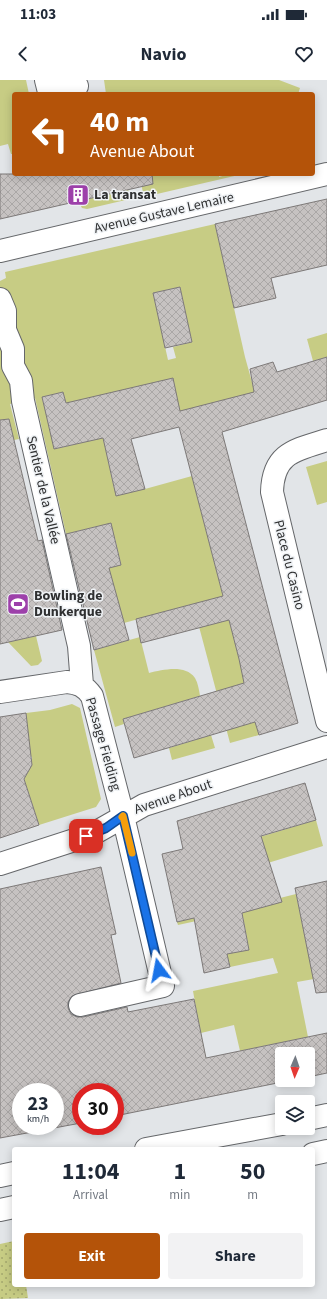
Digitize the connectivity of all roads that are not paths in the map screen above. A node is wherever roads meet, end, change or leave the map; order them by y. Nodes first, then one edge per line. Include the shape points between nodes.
1 (46, 80) edge
2 (77, 86) dead end
3 (327, 174) edge
4 (0, 251) edge
5 (0, 300) edge
6 (327, 440) edge
7 (82, 685) junction
8 (0, 692) edge
9 (327, 721) edge
10 (327, 747) edge
11 (123, 816) junction
12 (0, 864) edge
13 (80, 1004) dead end
14 (327, 1115) edge
15 (315, 1118) edge
16 (275, 1125) edge
17 (157, 1147) edge
18 (327, 1151) edge
19 (315, 1154) edge
20 (12, 1174) edge
21 (0, 1176) edge
22 (12, 1207) edge
23 (0, 1210) edge

1 - 2 street via 49,92
3 - 4 street, Avenue Gustave Lemaire
5 - 7 street, Sentier de la Vallée via 5,311 5,330 13,349 13,366 22,383 23,401 79,646
6 - 9 street, Place du Casino via 297,449 283,459 275,470 272,492
7 - 8 street, Passage Fielding via 67,682
7 - 11 street, Passage Fielding via 92,696
10 - 11 street, Avenue About via 144,805
11 - 12 street, Avenue About via 93,834
11 - 13 street, Passage Fielding via 163,986
14 - 15 street
16 - 17 street
18 - 19 street
20 - 21 street
22 - 23 street

